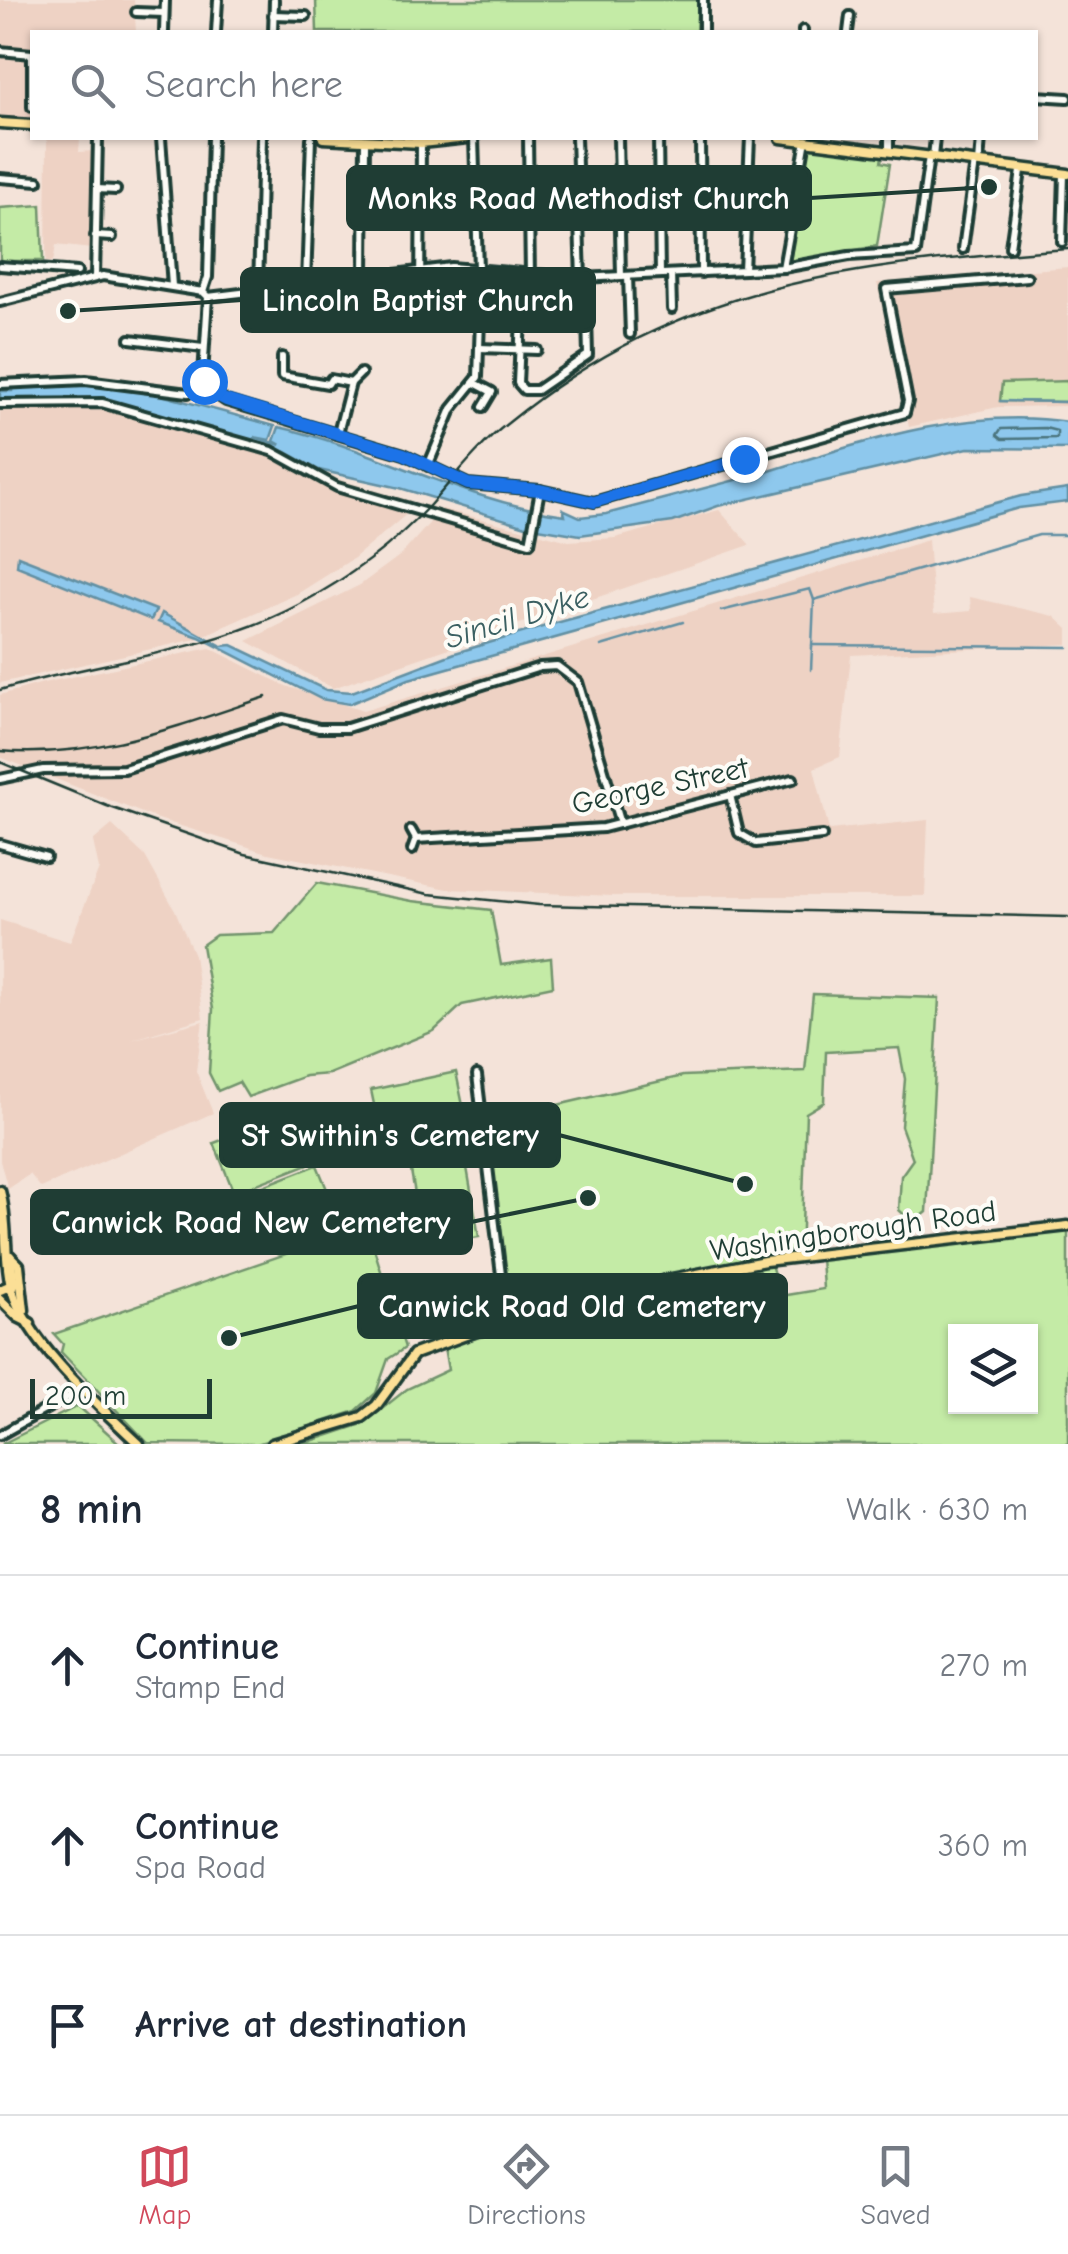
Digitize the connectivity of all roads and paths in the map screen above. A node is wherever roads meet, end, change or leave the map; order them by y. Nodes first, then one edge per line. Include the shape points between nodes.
1 (165, 0) edge
2 (218, 0) edge
3 (274, 0) edge
4 (704, 0) edge
5 (136, 12) dead end
6 (164, 12) junction
7 (273, 16) junction
8 (306, 16) dead end
9 (850, 16) dead end
10 (164, 30) edge
11 (216, 30) edge
12 (273, 30) edge
13 (702, 30) edge
14 (848, 30) edge
15 (0, 52) edge
16 (30, 54) edge
17 (1038, 96) edge
18 (1068, 98) edge
19 (0, 122) edge
20 (30, 125) edge
21 (98, 140) edge
22 (161, 140) edge
23 (212, 140) edge
24 (262, 140) edge
25 (310, 140) edge
26 (364, 140) edge
27 (449, 140) edge
28 (474, 140) edge
29 (528, 140) edge
30 (576, 140) edge
31 (618, 140) edge
32 (658, 140) edge
33 (700, 140) edge
34 (750, 140) edge
35 (799, 140) edge
36 (890, 140) edge
37 (934, 140) edge
38 (981, 140) edge
39 (840, 141) edge
40 (421, 143) junction
41 (889, 150) junction
42 (931, 156) junction
43 (977, 163) junction
44 (1021, 170) junction
45 (1066, 174) edge
46 (0, 178) edge
47 (38, 182) dead end
48 (98, 189) junction
49 (116, 190) dead end
50 (95, 236) junction
51 (112, 238) dead end
52 (1062, 242) dead end
53 (1010, 247) dead end
54 (963, 249) dead end
55 (0, 266) edge
56 (783, 268) junction
57 (478, 269) junction
58 (422, 270) junction
59 (744, 270) junction
60 (502, 272) junction
61 (701, 272) junction
62 (660, 274) junction
63 (671, 274) junction
64 (530, 275) junction
65 (79, 276) junction
66 (95, 276) junction
67 (364, 276) junction
68 (625, 276) junction
69 (1028, 277) dead end
70 (584, 278) junction
71 (306, 284) junction
72 (172, 286) junction
73 (258, 290) junction
74 (205, 295) junction
75 (420, 300) dead end
76 (0, 302) edge
77 (672, 309) dead end
78 (521, 318) dead end
79 (630, 334) dead end
80 (130, 339) dead end
81 (203, 348) junction
82 (480, 348) junction
83 (519, 349) junction
84 (537, 350) dead end
85 (282, 357) dead end
86 (361, 372) dead end
87 (351, 383) junction
88 (475, 383) junction
89 (0, 384) edge
90 (207, 388) junction
91 (0, 404) edge
92 (483, 407) dead end
93 (338, 433) junction
94 (428, 466) junction
95 (540, 490) junction
96 (0, 779) edge
97 (794, 779) dead end
98 (730, 796) junction
99 (620, 824) junction
100 (411, 830) dead end
101 (822, 836) dead end
102 (416, 839) junction
103 (0, 844) edge
104 (412, 850) dead end
105 (46, 857) dead end
106 (477, 1075) dead end
107 (0, 1191) edge
108 (1068, 1226) edge
109 (10, 1256) junction
110 (0, 1262) edge
111 (9, 1283) edge
112 (0, 1290) edge
113 (22, 1293) junction
114 (0, 1298) edge
115 (24, 1310) junction
116 (30, 1323) junction
117 (507, 1326) junction
118 (83, 1388) junction
119 (0, 1435) edge
120 (139, 1444) edge
121 (272, 1444) edge

1 - 6 street
2 - 11 street
3 - 7 street
4 - 13 street
5 - 6 street
6 - 10 street
7 - 8 street
7 - 12 street
9 - 14 street
15 - 16 street
17 - 18 street
19 - 20 main road
21 - 48 street
22 - 72 street
23 - 74 street
24 - 73 street
25 - 71 street
26 - 40 main road
26 - 67 street
27 - 40 main road
28 - 57 street
29 - 64 street
30 - 70 street
31 - 68 street
32 - 62 street
33 - 61 street
34 - 59 street
35 - 56 street
36 - 41 street
37 - 42 street
38 - 43 street
39 - 41 main road
40 - 58 street
41 - 42 main road
42 - 43 main road
42 - 56 street via 916,252
43 - 44 main road
43 - 54 street
44 - 45 main road
44 - 53 street
45 - 52 street
46 - 47 street
48 - 49 street
48 - 50 street
50 - 51 street
50 - 66 street
55 - 65 street
56 - 59 street
57 - 58 street
57 - 60 street
58 - 67 street
58 - 75 street
59 - 61 street
60 - 64 street
60 - 82 street via 480,319
61 - 63 street
62 - 63 street
62 - 68 street
63 - 77 street
64 - 70 street
65 - 66 street
65 - 76 street
66 - 72 street
67 - 71 street
68 - 70 street
68 - 79 street
69 - 95 street via 886,289 905,413 599,502
70 - 83 street via 588,355 537,390 524,390 518,383
71 - 73 street
72 - 74 street
73 - 74 street
74 - 81 street
78 - 83 street
80 - 81 street
81 - 90 street
82 - 83 street
82 - 88 street
83 - 84 street
85 - 87 street via 282,376
86 - 87 street
87 - 93 street
88 - 92 street via 492,392
88 - 94 street via 452,409
89 - 90 street via 86,380 188,393
90 - 93 street via 226,400
91 - 95 street via 102,403 272,451 337,487 530,542
93 - 94 street
94 - 95 street via 468,484
96 - 99 street via 43,770 124,769 282,719 347,728 557,666 578,682
97 - 98 street, George Street
98 - 99 street, George Street
98 - 101 street via 739,833 756,843
99 - 102 street, George Street
100 - 102 street
102 - 104 street
103 - 105 street
106 - 117 street
107 - 109 main road
108 - 117 main road, Washingborough Road via 765,1260 666,1280
109 - 110 main road
109 - 111 main road
109 - 113 main road via 18,1262
111 - 112 main road
111 - 113 main road
111 - 115 main road
113 - 115 main road
114 - 116 main road
115 - 116 main road
116 - 118 main road
117 - 121 main road, Washingborough Road via 414,1354 362,1417
118 - 119 street
118 - 120 main road

